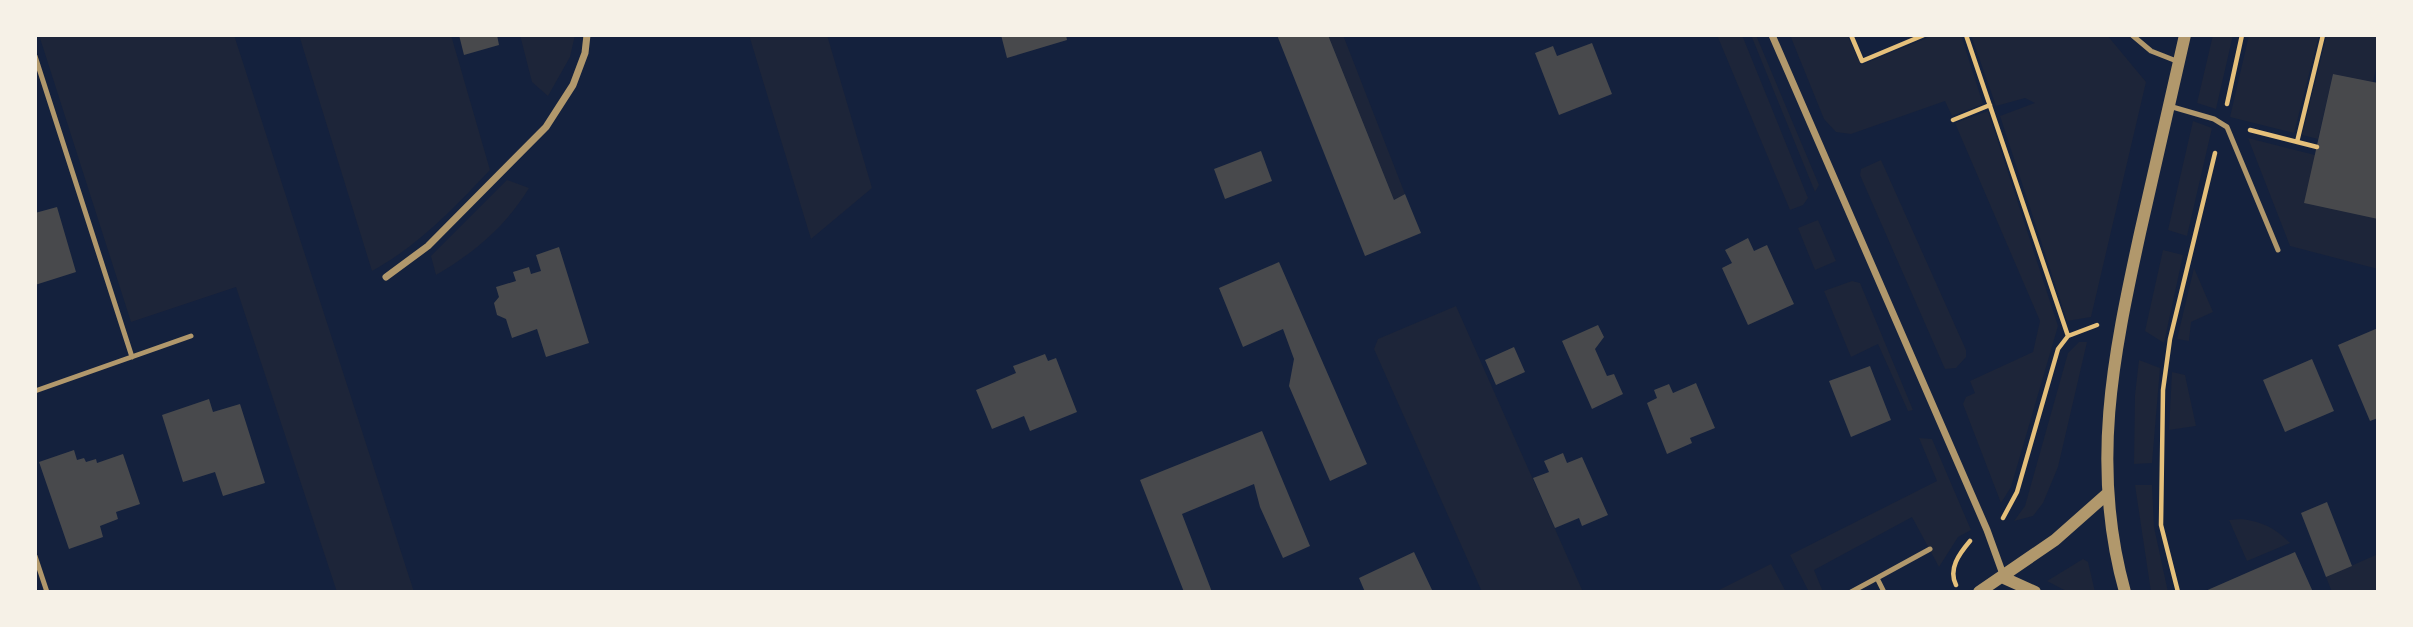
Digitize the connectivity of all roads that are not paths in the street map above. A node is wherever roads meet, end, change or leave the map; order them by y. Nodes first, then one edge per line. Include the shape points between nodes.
1 (587, 35) edge
2 (1772, 35) edge
3 (2132, 35) edge
4 (2185, 35) edge
5 (35, 56) edge
6 (2179, 62) junction
7 (2169, 106) junction
8 (2278, 250) dead end
9 (386, 277) dead end
10 (191, 336) dead end
11 (132, 357) junction
12 (35, 391) edge
13 (2107, 494) junction
14 (1930, 549) dead end
15 (35, 556) edge
16 (1877, 578) junction
17 (2004, 578) junction
18 (47, 592) edge
19 (1851, 592) edge
20 (1884, 592) edge
21 (1979, 592) edge
22 (2035, 592) edge
23 (2125, 592) edge

1 - 9 street via 573,85 546,127 428,246
2 - 17 street
3 - 6 lane via 2151,51
4 - 6 street
5 - 11 lane
6 - 7 street
7 - 8 lane via 2223,121
7 - 13 street via 2123,313 2106,416
10 - 11 lane
11 - 12 lane
13 - 17 street
13 - 23 street
14 - 16 lane
15 - 18 lane
16 - 19 lane
16 - 20 lane
17 - 21 street
17 - 22 street

